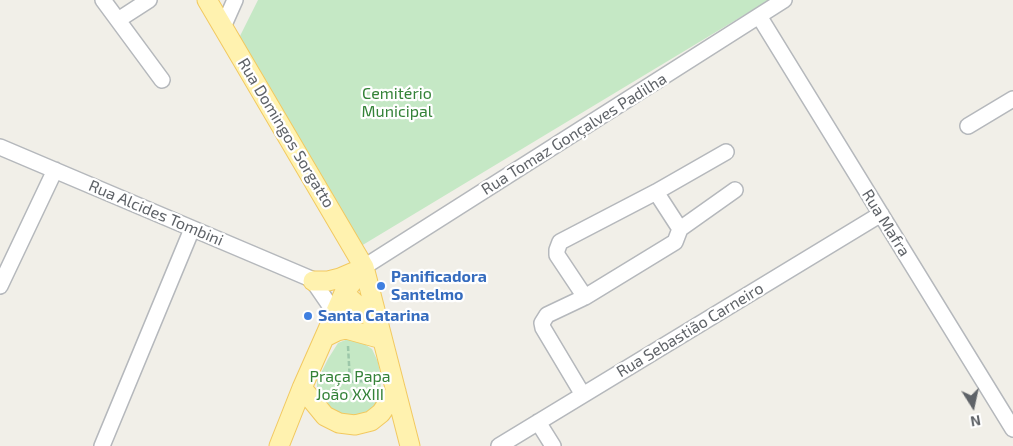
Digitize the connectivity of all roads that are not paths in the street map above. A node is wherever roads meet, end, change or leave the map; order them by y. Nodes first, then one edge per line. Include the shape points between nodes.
1 (103, 0) edge
2 (150, 0) edge
3 (207, 0) edge
4 (235, 0) edge
5 (784, 0) edge
6 (759, 16) junction
7 (118, 20) junction
8 (224, 27) junction
9 (162, 80) dead end
10 (1013, 100) edge
11 (968, 126) dead end
12 (0, 147) edge
13 (726, 152) dead end
14 (54, 170) junction
15 (735, 190) dead end
16 (656, 192) junction
17 (881, 214) junction
18 (192, 229) junction
19 (680, 229) junction
20 (364, 267) junction
21 (313, 280) junction
22 (0, 286) edge
23 (344, 293) junction
24 (585, 297) junction
25 (335, 314) junction
26 (380, 332) junction
27 (325, 337) junction
28 (304, 384) junction
29 (396, 391) junction
30 (583, 395) junction
31 (538, 422) junction
32 (1013, 429) edge
33 (102, 446) edge
34 (279, 446) edge
35 (410, 446) edge
36 (499, 446) edge
37 (554, 446) edge

1 - 7 street
2 - 7 street
3 - 8 main road, Rua Domingos Sorgatto
4 - 8 street
5 - 6 street, Rua Tomaz Gonçalves Padilha
6 - 17 street, Rua Mafra
6 - 20 street, Rua Tomaz Gonçalves Padilha
7 - 9 street
8 - 20 main road, Rua Domingos Sorgatto
10 - 11 street
12 - 14 street, Rua Alcides Tombini
13 - 16 street
14 - 18 street, Rua Alcides Tombini
14 - 22 street
15 - 19 street
16 - 19 street
16 - 24 street via 560,242 557,255
17 - 30 street, Rua Sebastião Carneiro
17 - 32 street, Rua Mafra
18 - 21 street, Rua Alcides Tombini
18 - 33 street
19 - 24 street via 675,242
20 - 21 main road via 340,278
20 - 23 main road
20 - 26 main road, Rua Domingos Sorgatto
21 - 23 street, Rua Alcides Tombini
21 - 25 street
23 - 25 main road
23 - 26 main road
24 - 30 street via 547,316 542,323
25 - 27 main road
26 - 27 main road via 346,329
26 - 29 main road, Rua Domingos Sorgatto
27 - 28 main road
28 - 29 main road via 325,416 339,423 354,425 371,421 381,413
28 - 34 main road
29 - 35 main road, Rua Domingos Sorgatto
30 - 31 street, Rua Sebastião Carneiro
31 - 36 street, Rua Sebastião Carneiro
31 - 37 street

